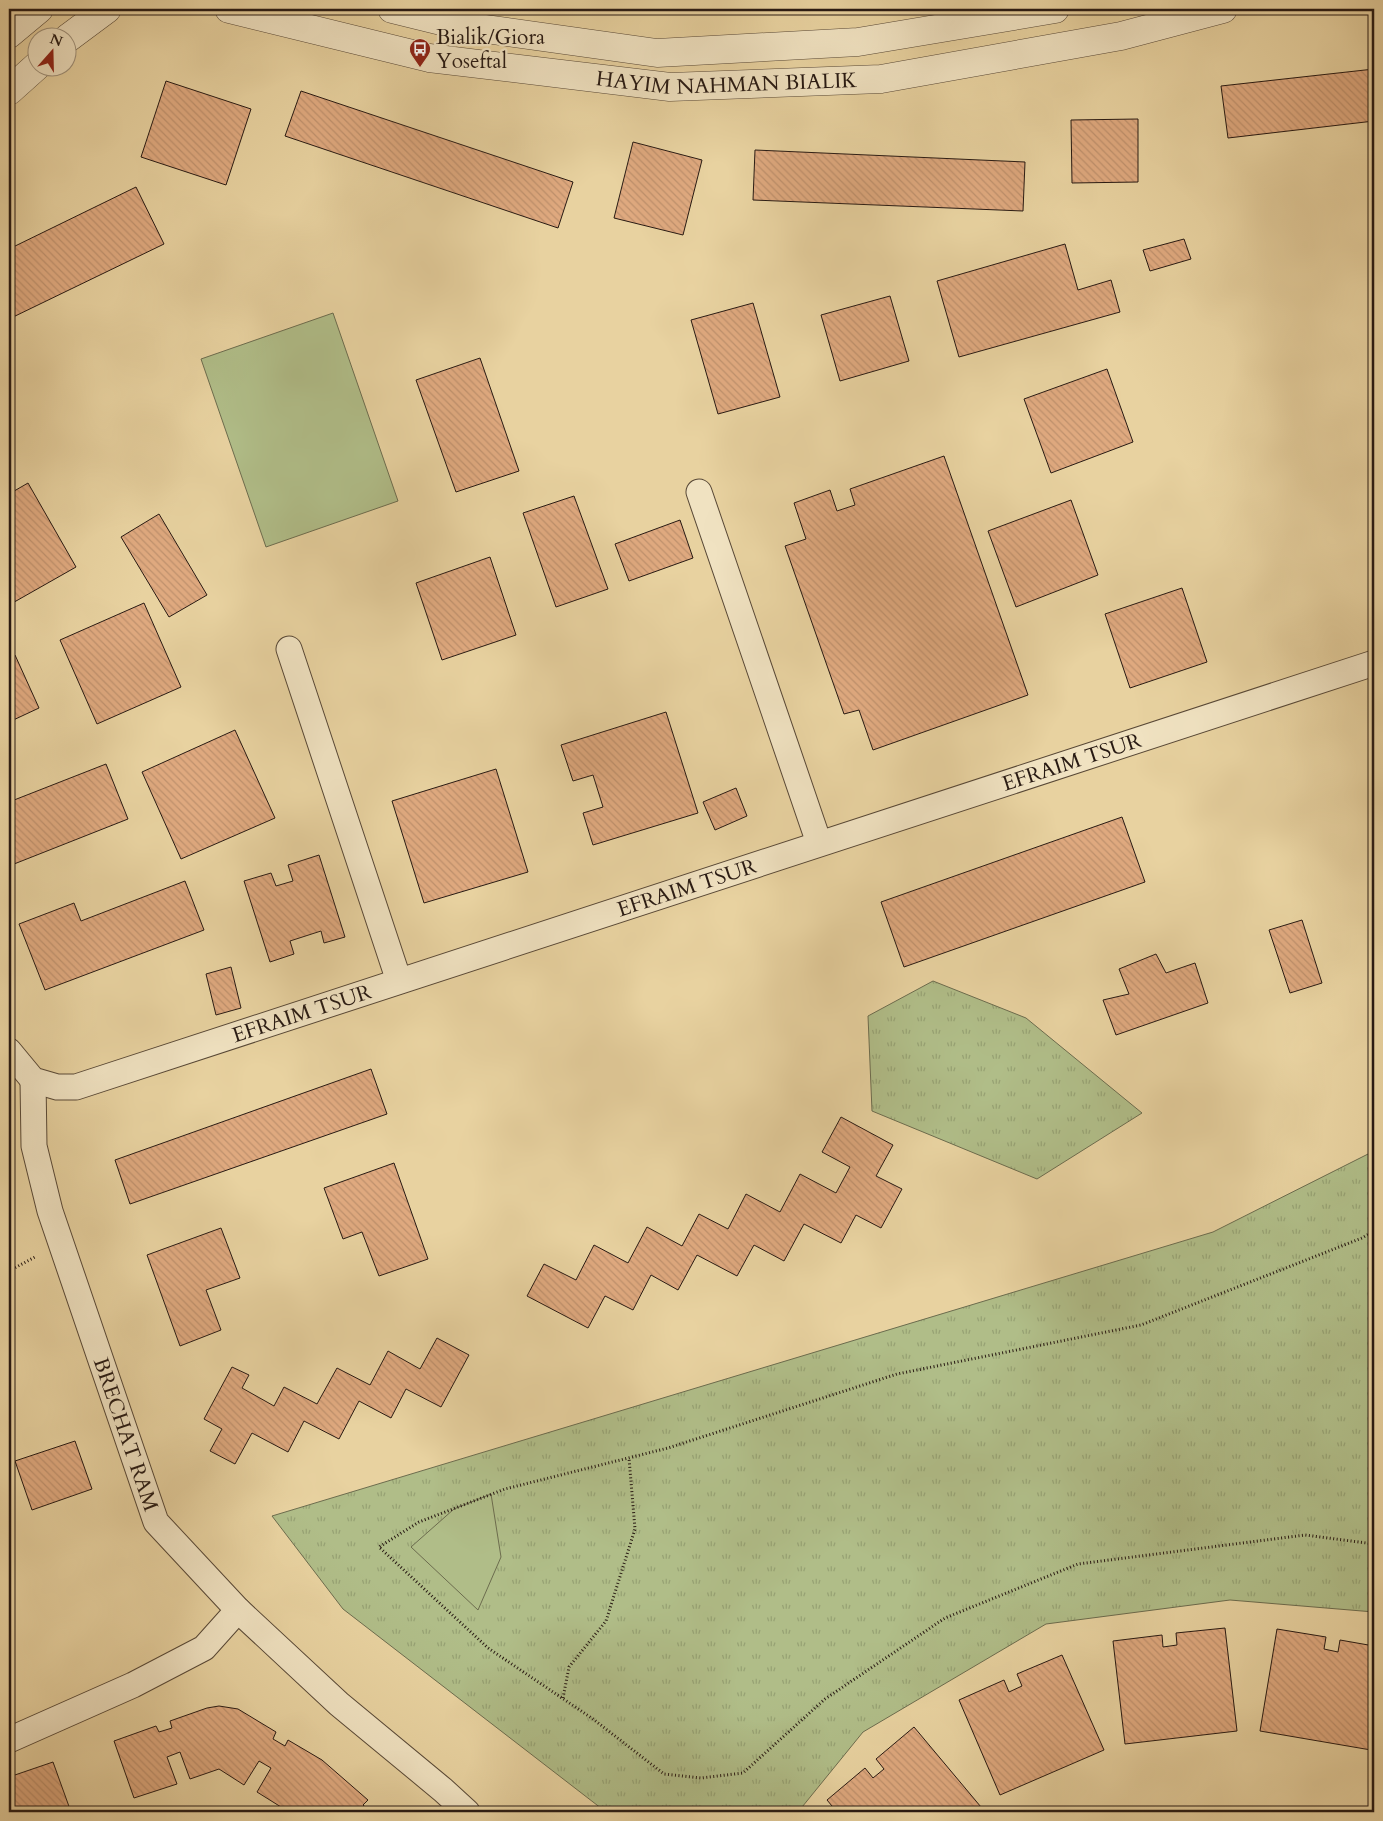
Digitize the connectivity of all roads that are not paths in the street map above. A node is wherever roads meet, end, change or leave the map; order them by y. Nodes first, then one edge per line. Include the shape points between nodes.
1 (39, 9) edge
2 (107, 9) edge
3 (229, 9) edge
4 (392, 9) edge
5 (1055, 9) edge
6 (1223, 9) edge
7 (78, 31) edge
8 (9, 34) edge
9 (28, 74) edge
10 (9, 91) edge
11 (699, 492) dead end
12 (289, 648) dead end
13 (1374, 663) edge
14 (819, 843) junction
15 (399, 981) junction
16 (9, 1051) edge
17 (33, 1080) junction
18 (238, 1610) junction
19 (9, 1740) edge
20 (467, 1812) edge

1 - 8 street
2 - 7 street
3 - 6 street, HAYIM NAHMAN BIALIK via 429,58 670,87 881,79 1121,36
4 - 5 street, HAYIM NAHMAN BIALIK via 457,24 657,54 858,42
9 - 10 street
11 - 14 street
12 - 15 street
13 - 14 street, EFRAIM TSUR
14 - 15 street, EFRAIM TSUR
15 - 17 street, EFRAIM TSUR via 76,1087 57,1087
16 - 17 street
17 - 18 street, BRECHAT RAM via 34,1146 50,1211 156,1522
18 - 19 street via 204,1648 133,1685
18 - 20 street, BRECHAT RAM via 339,1704

